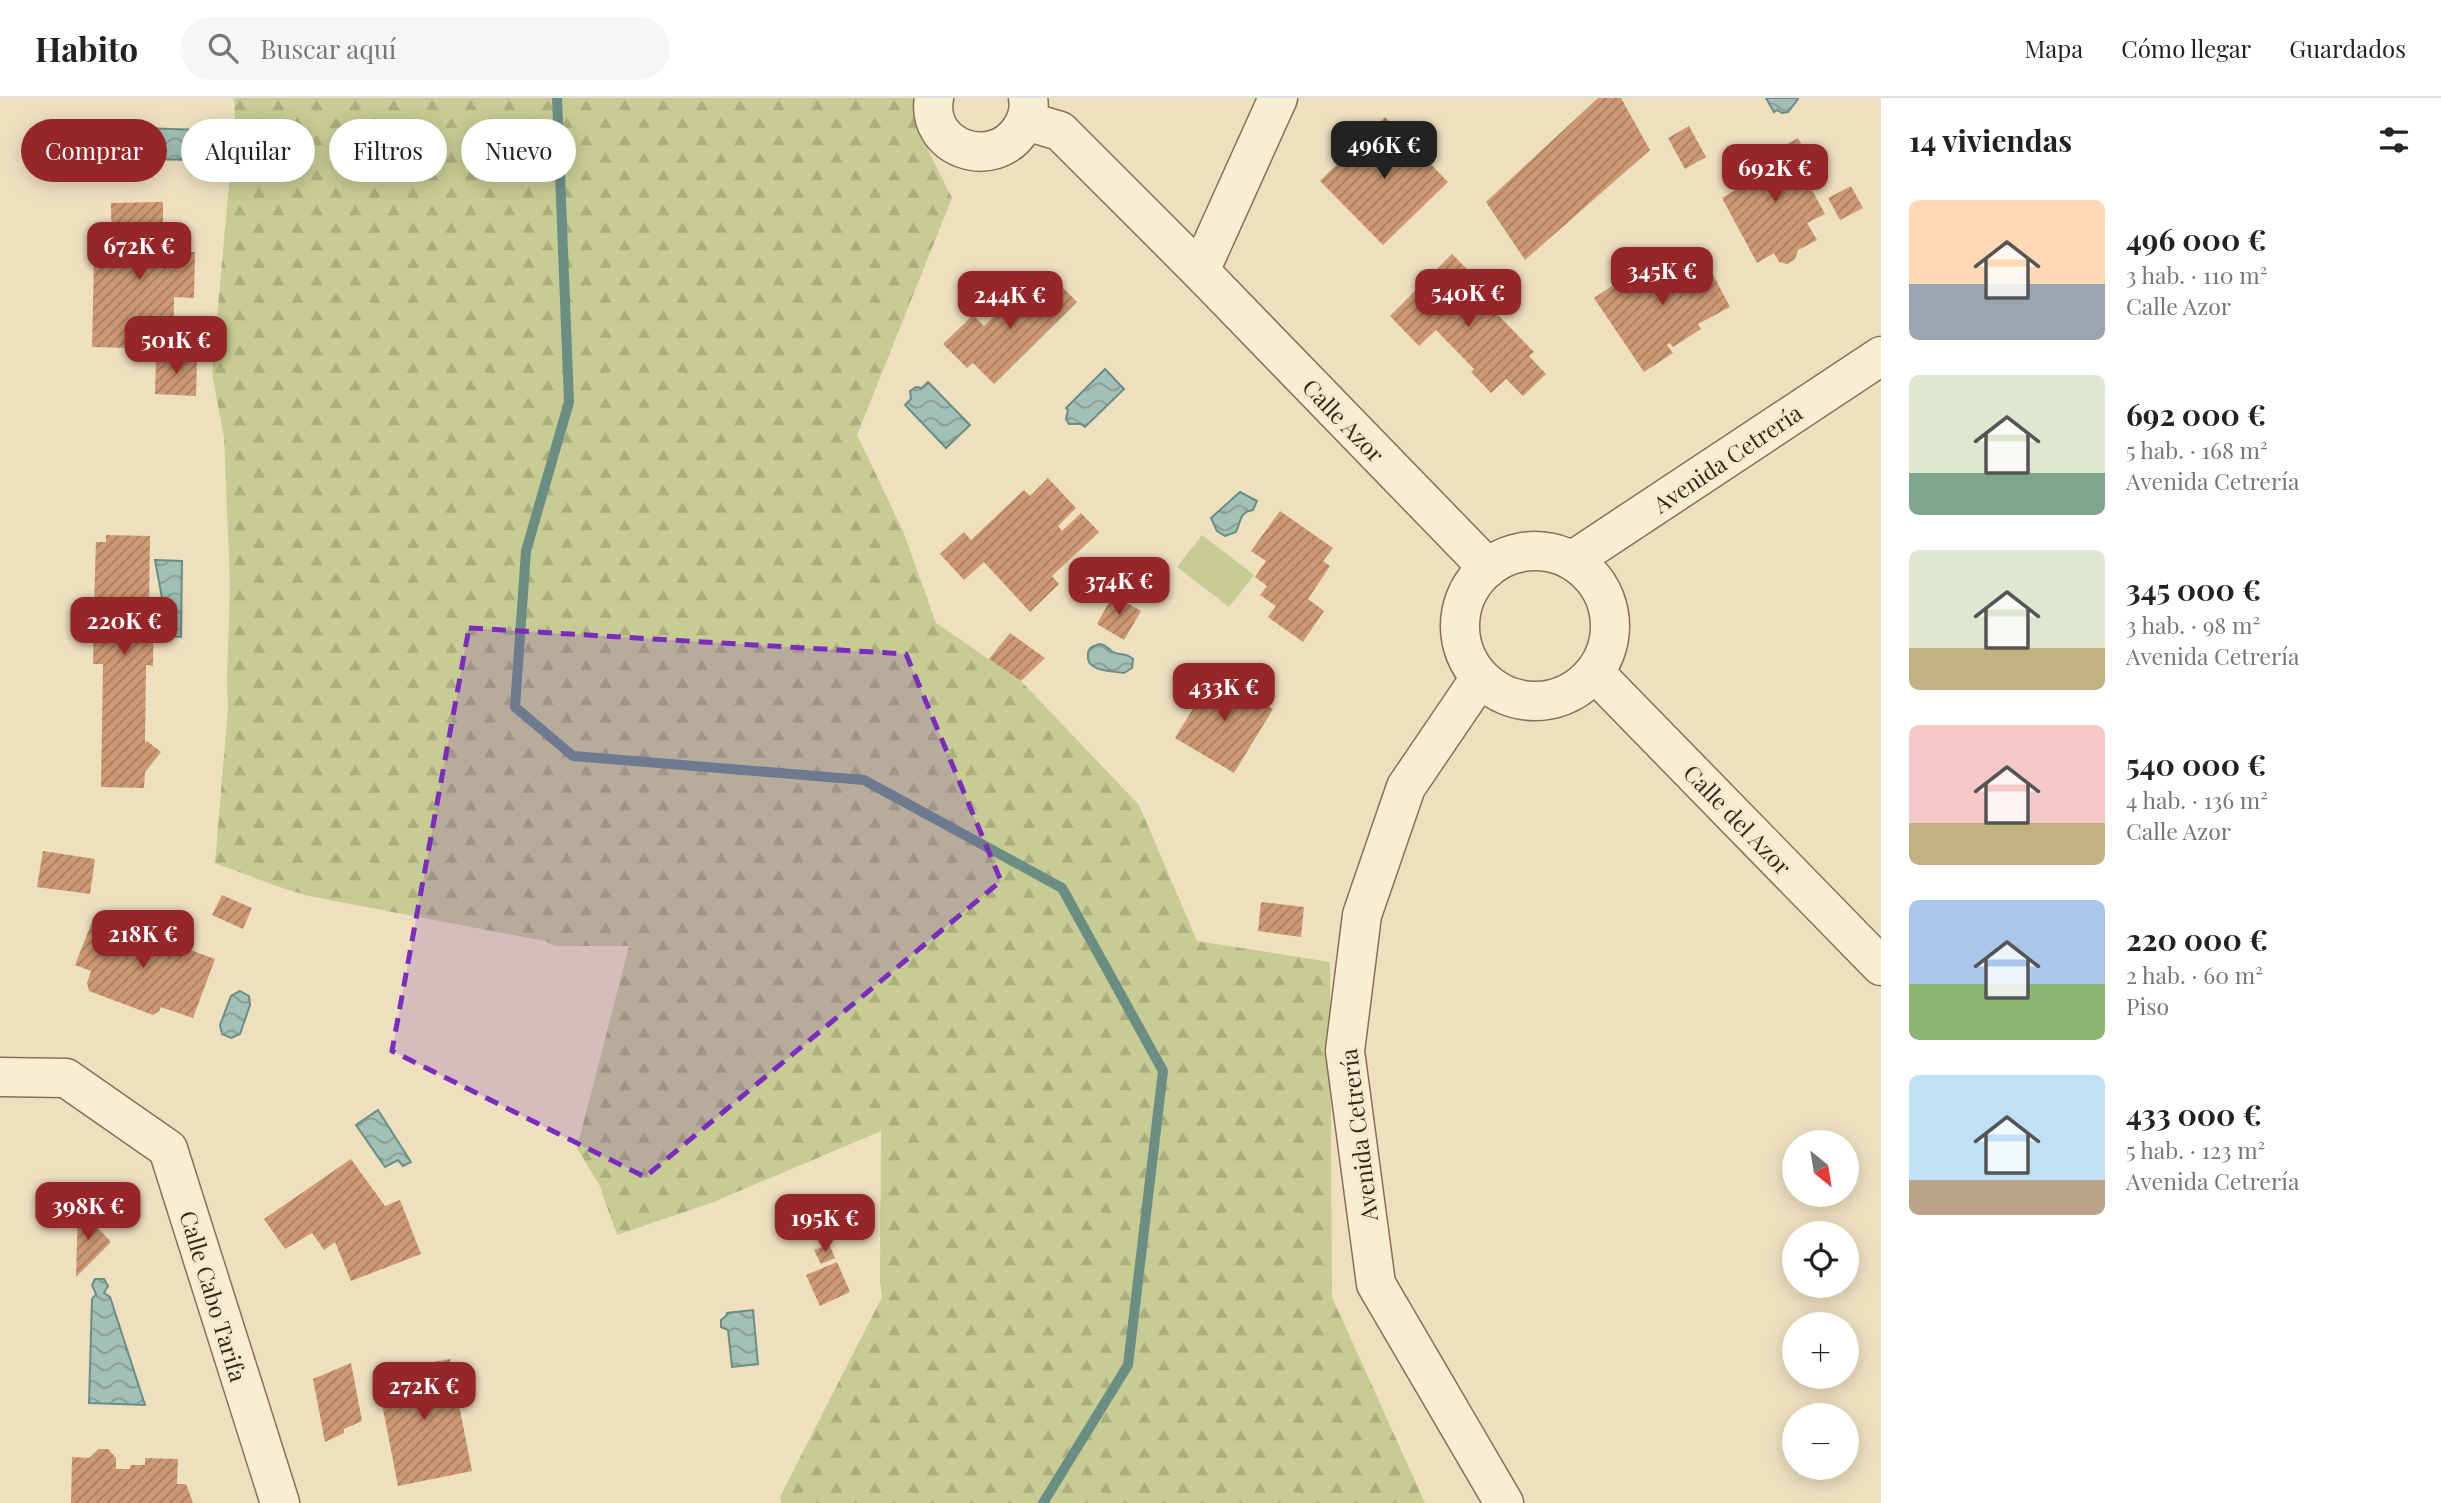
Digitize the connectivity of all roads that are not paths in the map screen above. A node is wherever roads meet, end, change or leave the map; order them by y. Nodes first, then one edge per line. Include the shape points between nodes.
1 (934, 98) edge
2 (1278, 98) edge
3 (1027, 109) edge
4 (1200, 271) junction
5 (1881, 356) edge
6 (1573, 560) junction
7 (1488, 568) junction
8 (1595, 673) junction
9 (1480, 678) junction
10 (1881, 966) edge
11 (0, 1077) edge
12 (280, 1503) edge
13 (1504, 1503) edge

1 - 3 street, Calle Azor via 937,125 948,140 983,152 1001,148 1016,137
2 - 4 street
3 - 4 street, Calle Azor via 1060,131
4 - 7 street, Calle Azor
5 - 6 street, Avenida Cetrería
6 - 7 street via 1545,551 1515,554
6 - 8 street via 1597,582 1610,611 1609,643
7 - 9 street via 1468,591 1460,621 1464,652
8 - 9 street via 1570,694 1539,702 1506,696
8 - 10 street, Calle del Azor
9 - 13 street, Avenida Cetrería via 1406,787 1362,915 1345,1051 1376,1284
11 - 12 street, Calle Cabo Tarifa via 66,1078 168,1149

